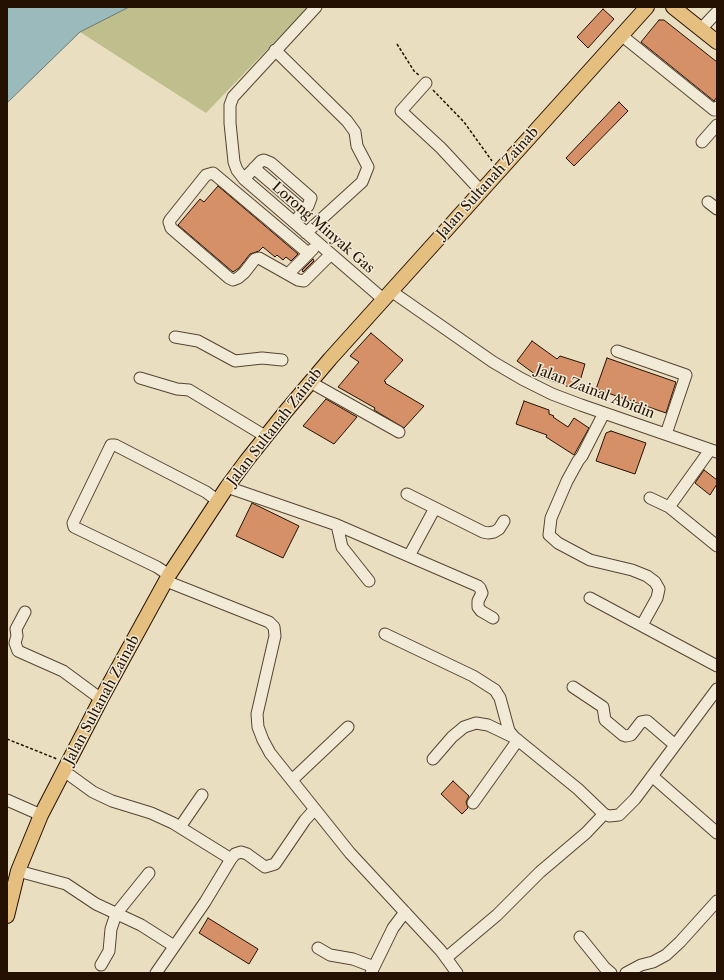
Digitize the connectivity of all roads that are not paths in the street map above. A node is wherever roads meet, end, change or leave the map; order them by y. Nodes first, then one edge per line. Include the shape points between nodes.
1 (316, 7) edge
2 (647, 7) edge
3 (674, 7) edge
4 (717, 12) edge
5 (701, 29) junction
6 (621, 36) junction
7 (717, 42) edge
8 (276, 50) junction
9 (426, 83) road end
10 (716, 110) edge
11 (717, 125) edge
12 (702, 142) dead end
13 (244, 179) junction
14 (481, 191) junction
15 (708, 202) dead end
16 (717, 209) edge
17 (294, 222) junction
18 (306, 233) junction
19 (318, 243) junction
20 (308, 253) junction
21 (331, 254) junction
22 (288, 274) junction
23 (387, 295) junction
24 (175, 337) dead end
25 (617, 351) dead end
26 (282, 360) dead end
27 (140, 378) dead end
28 (310, 382) junction
29 (604, 413) junction
30 (400, 432) dead end
31 (666, 434) junction
32 (265, 436) junction
33 (714, 451) edge
34 (227, 487) junction
35 (407, 494) dead end
36 (650, 498) dead end
37 (218, 501) junction
38 (669, 507) junction
39 (435, 508) junction
40 (504, 521) dead end
41 (337, 525) junction
42 (717, 546) edge
43 (409, 556) junction
44 (168, 578) junction
45 (369, 581) dead end
46 (590, 598) dead end
47 (25, 612) dead end
48 (493, 618) dead end
49 (642, 624) junction
50 (385, 634) dead end
51 (717, 666) edge
52 (573, 687) dead end
53 (717, 689) edge
54 (101, 699) junction
55 (348, 727) dead end
56 (516, 739) junction
57 (675, 745) junction
58 (433, 759) dead end
59 (66, 767) junction
60 (652, 776) junction
61 (292, 780) junction
62 (202, 794) dead end
63 (7, 800) edge
64 (473, 803) dead end
65 (315, 809) junction
66 (604, 814) junction
67 (41, 815) junction
68 (180, 827) junction
69 (717, 833) edge
70 (231, 859) junction
71 (18, 871) junction
72 (149, 874) dead end
73 (717, 901) edge
74 (8, 908) edge
75 (405, 912) junction
76 (116, 914) junction
77 (580, 937) dead end
78 (174, 946) junction
79 (318, 948) dead end
80 (446, 958) junction
81 (101, 964) dead end
82 (372, 970) edge
83 (156, 973) edge
84 (457, 973) edge
85 (611, 973) edge
86 (626, 973) edge

1 - 8 street, Lorong Minyak Gas
2 - 6 main road, Jalan Sultanah Zainab
3 - 5 main road
4 - 5 street
5 - 7 main road
6 - 10 street
6 - 14 main road, Jalan Sultanah Zainab
8 - 13 street, Lorong Minyak Gas via 233,97 230,105 234,162
8 - 18 street via 355,132 356,146 368,167 362,182
9 - 14 street via 401,111 441,148
11 - 12 street
13 - 17 street, Lorong Minyak Gas
13 - 17 street via 254,168 304,211
14 - 23 main road, Jalan Sultanah Zainab
15 - 16 street
17 - 18 street, Lorong Minyak Gas
18 - 19 street, Lorong Minyak Gas
19 - 20 street
19 - 21 street, Lorong Minyak Gas
20 - 22 street
20 - 22 street via 213,173 206,174 169,222 171,228 231,279 236,280 257,258
21 - 22 street via 304,281
21 - 23 street, Lorong Minyak Gas
23 - 28 main road, Jalan Sultanah Zainab
23 - 29 street, Jalan Zainal Abidin via 522,379 552,394
24 - 26 street via 198,341 235,361 262,358
25 - 31 street via 686,375
27 - 32 street via 188,390
28 - 30 street
28 - 32 main road, Jalan Sultanah Zainab
29 - 31 street, Jalan Zainal Abidin
29 - 49 street via 567,480 552,518 549,535 558,543 590,560 632,570 655,582 659,589 657,598
31 - 33 street, Jalan Zainal Abidin
32 - 34 main road, Jalan Sultanah Zainab
33 - 38 street
34 - 37 main road, Jalan Sultanah Zainab
34 - 41 street
35 - 39 street
36 - 38 street
37 - 44 main road, Jalan Sultanah Zainab
37 - 44 street via 206,492 111,445 73,523 74,527 157,567
38 - 42 street
39 - 40 street via 482,532 494,532
39 - 43 street
41 - 43 street
41 - 45 street via 342,547
43 - 48 street via 480,588 482,593 478,606 481,611
44 - 54 main road, Jalan Sultanah Zainab
44 - 61 street via 268,622 274,627 275,636 257,714 258,728 270,753
46 - 49 street
47 - 54 street via 16,629 15,643 18,651 63,671
49 - 51 street
50 - 56 street via 473,676 495,690 500,698 508,731
52 - 57 street via 604,707 605,720 623,735 631,735 641,722 647,721
53 - 57 street
54 - 59 main road, Jalan Sultanah Zainab
55 - 61 street
56 - 58 street via 488,724 476,723 452,736
56 - 64 street
56 - 66 street via 578,789
57 - 60 street
59 - 67 main road, Jalan Sultanah Zainab
59 - 68 street via 93,792 162,817
60 - 66 street via 624,811 614,816
60 - 69 street
61 - 65 street
62 - 68 street
63 - 67 street
65 - 70 street via 275,864 265,867 241,852
65 - 75 street via 350,853
66 - 80 street via 497,915
67 - 71 main road, Jalan Sultanah Zainab
68 - 70 street
70 - 78 street
71 - 74 main road, Jalan Sultanah Zainab
71 - 76 street via 66,884
72 - 76 street
73 - 86 street via 666,955
75 - 80 street
75 - 82 street via 393,928
76 - 78 street via 141,925
76 - 81 street via 111,929 109,951
77 - 85 street
78 - 83 street
79 - 82 street via 330,955 353,959
80 - 84 street

